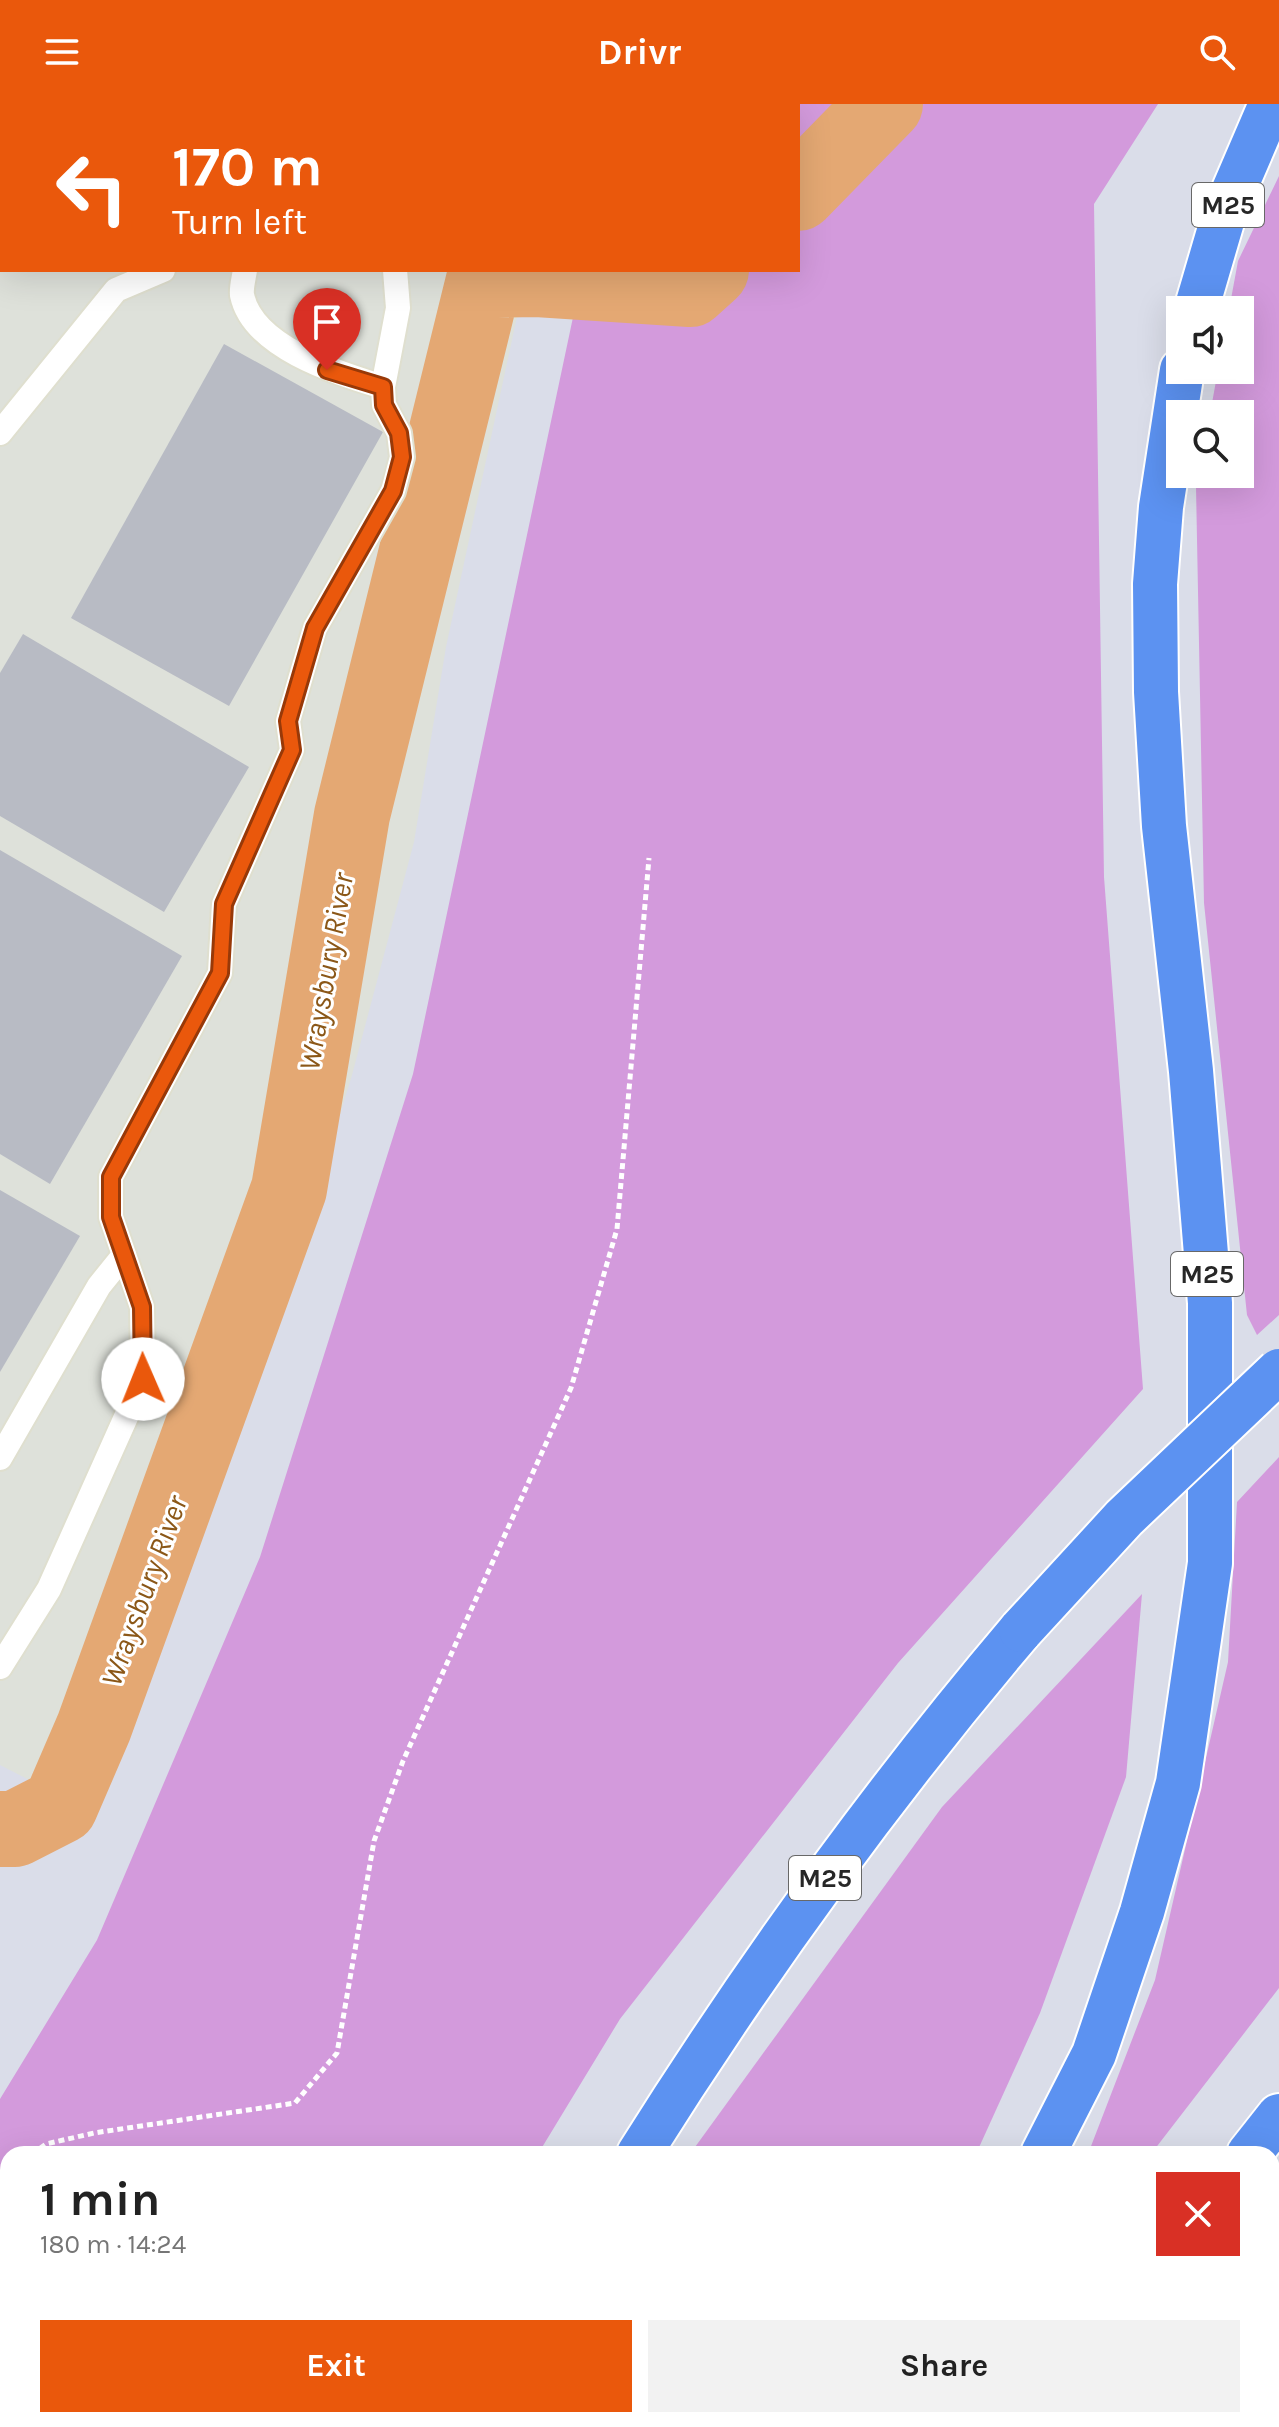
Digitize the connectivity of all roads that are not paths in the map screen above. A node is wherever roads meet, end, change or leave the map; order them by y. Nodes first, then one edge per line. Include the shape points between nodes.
1 (1271, 104) edge
2 (158, 272) edge
3 (245, 272) edge
4 (395, 272) edge
5 (1200, 296) edge
6 (1180, 384) edge
7 (383, 387) junction
8 (0, 433) edge
9 (124, 1255) junction
10 (1279, 1371) edge
11 (0, 1458) edge
12 (0, 1667) edge
13 (1279, 2116) edge
14 (644, 2146) edge
15 (1047, 2146) edge
16 (1255, 2146) edge

1 - 5 highway, M25 via 1225,211
2 - 8 lane via 116,290
3 - 7 lane via 242,295 265,335 327,370
4 - 7 lane via 398,308
6 - 15 highway, M25 via 1155,584 1156,692 1210,1303 1210,1563 1178,1783 1142,1912 1094,2054
7 - 9 lane via 402,457 393,491 315,628 288,721 292,750 224,904 220,973 111,1177 111,1217
9 - 11 lane via 99,1286
9 - 12 lane via 142,1307 143,1379 49,1589
10 - 14 highway, M25, bridge via 1124,1518 944,1720 844,1850
13 - 16 highway

